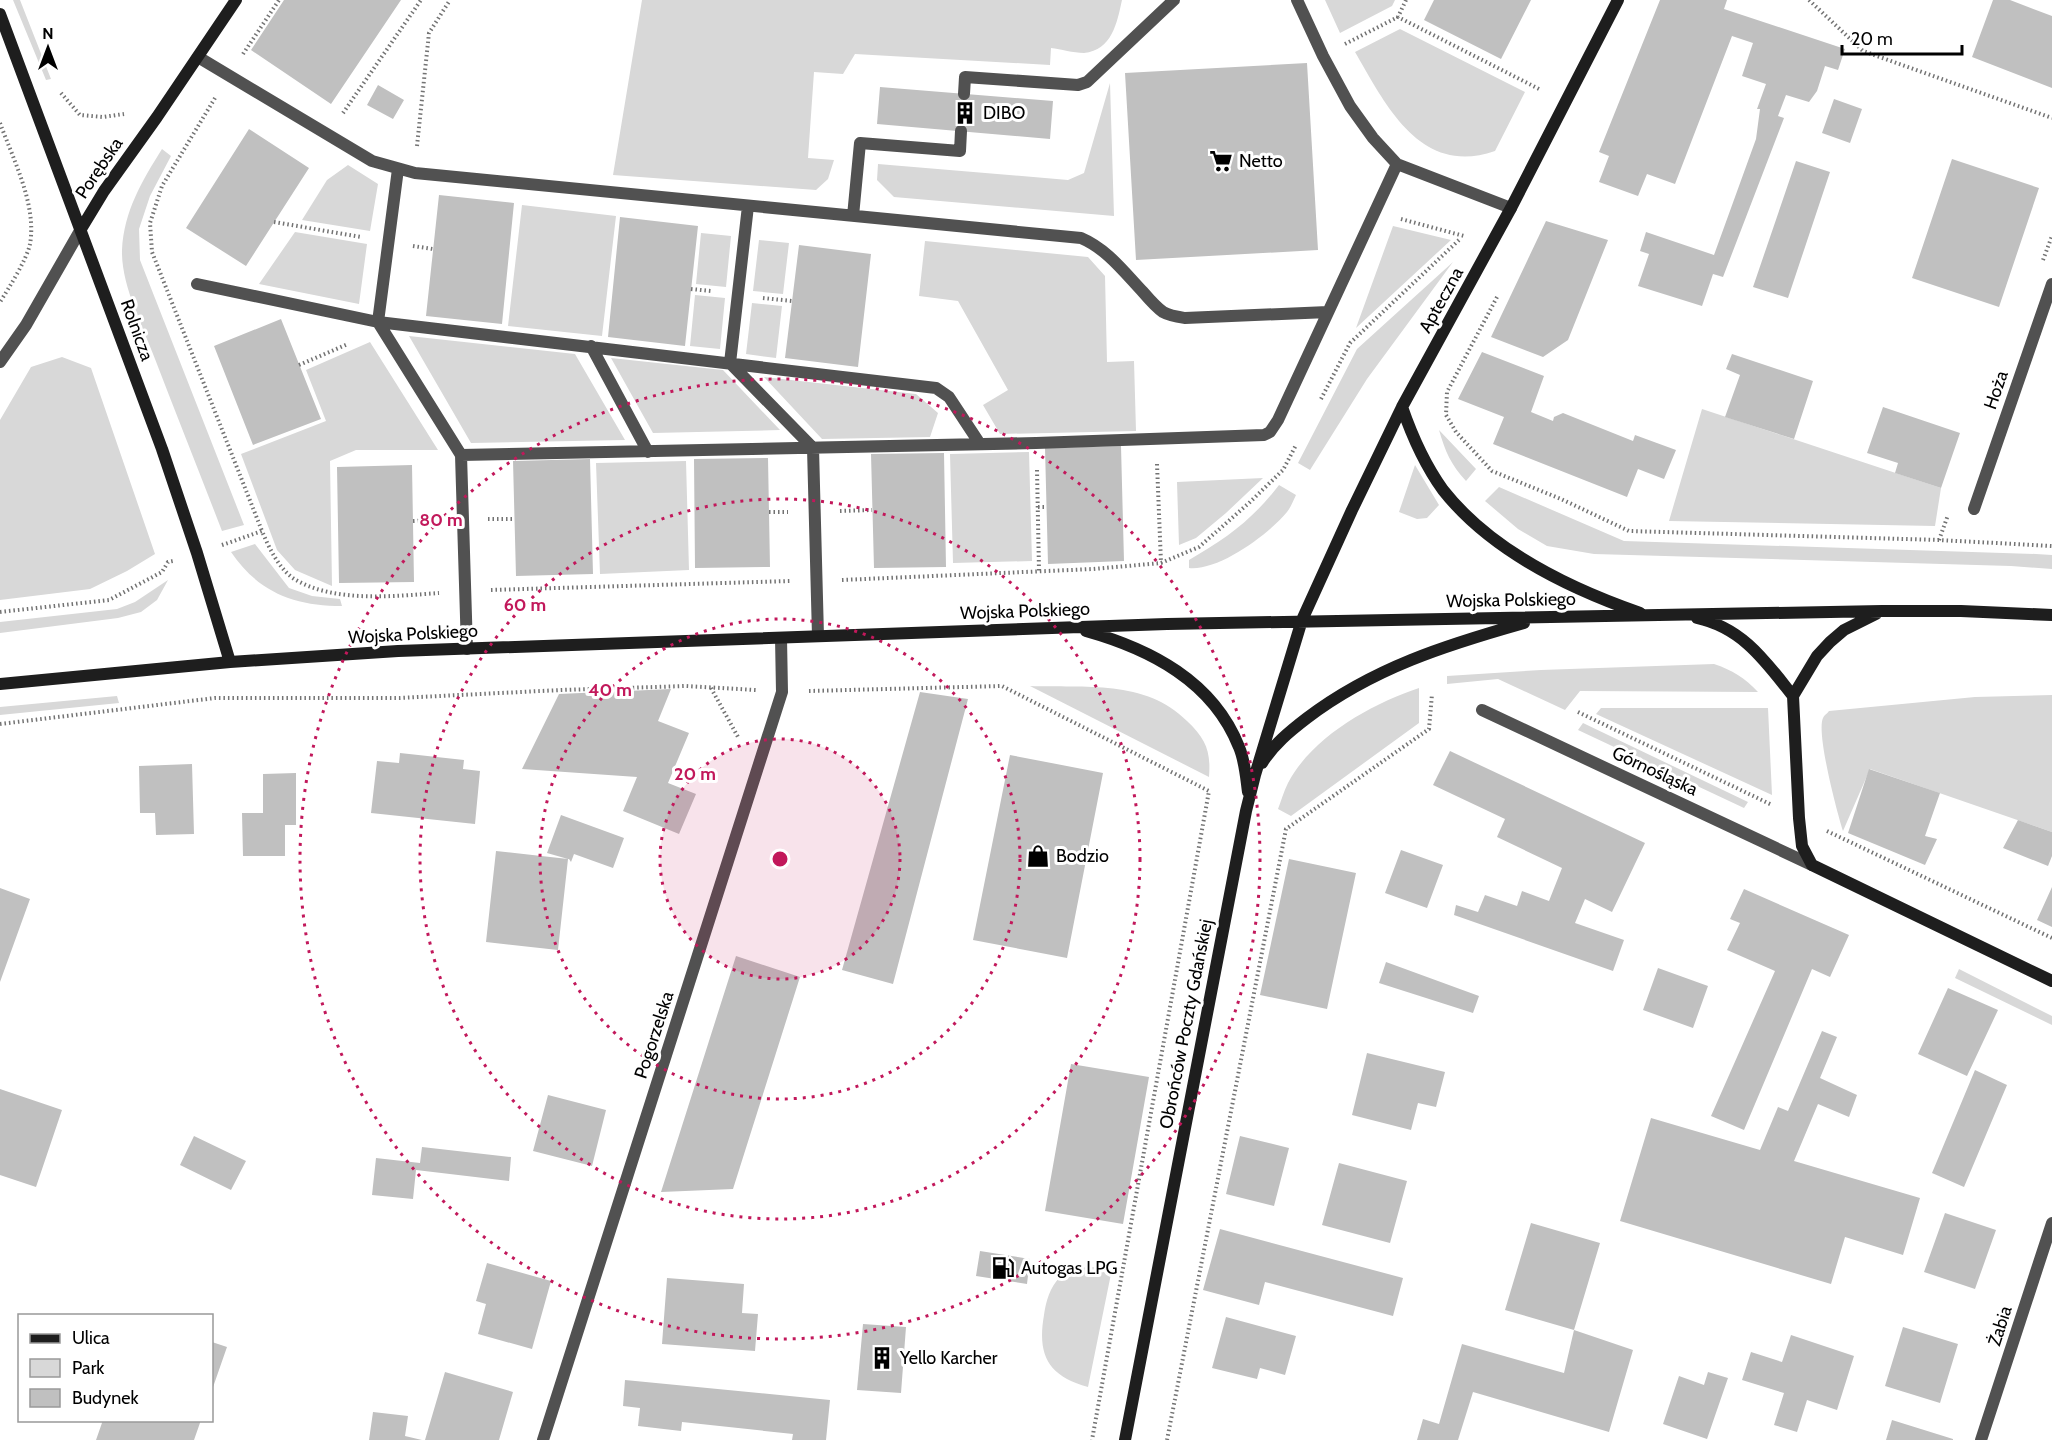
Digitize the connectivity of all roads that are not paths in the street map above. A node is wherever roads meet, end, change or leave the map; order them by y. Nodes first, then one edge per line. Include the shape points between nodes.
1 (236, 0) edge
2 (1174, 0) edge
3 (1297, 0) edge
4 (1618, 0) edge
5 (0, 14) edge
6 (198, 57) junction
7 (964, 94) dead end
8 (961, 131) dead end
9 (1397, 164) junction
10 (398, 169) junction
11 (748, 206) junction
12 (1511, 208) junction
13 (853, 216) junction
14 (81, 229) junction
15 (197, 284) dead end
16 (2052, 284) edge
17 (1328, 312) junction
18 (380, 326) junction
19 (591, 346) junction
20 (0, 362) edge
21 (730, 363) junction
22 (1402, 407) junction
23 (980, 444) junction
24 (813, 448) junction
25 (648, 452) junction
26 (461, 455) junction
27 (1974, 509) dead end
28 (1882, 611) junction
29 (1682, 615) junction
30 (2052, 615) edge
31 (1647, 616) junction
32 (1540, 618) junction
33 (1302, 620) junction
34 (1076, 628) junction
35 (818, 636) junction
36 (781, 638) junction
37 (467, 649) junction
38 (230, 662) junction
39 (0, 684) edge
40 (1793, 696) junction
41 (1482, 710) dead end
42 (1255, 775) junction
43 (1249, 799) junction
44 (1812, 866) junction
45 (2052, 981) edge
46 (2052, 1223) edge
47 (543, 1440) edge
48 (1125, 1440) edge
49 (1981, 1440) edge

1 - 6 street, Porębska
2 - 7 street via 1087,82 1078,85 965,77
3 - 9 street via 1350,106
4 - 12 street, Apteczna
5 - 14 street, Rolnicza
6 - 10 street via 372,162
6 - 14 street, Porębska
8 - 13 street via 960,152 860,143
9 - 12 street
9 - 17 street
10 - 11 street
10 - 18 street
11 - 13 street
11 - 21 street
12 - 22 street, Apteczna
13 - 17 street via 1081,238 1101,248 1162,312 1174,316
14 - 20 street, Porębska
14 - 38 street, Rolnicza via 197,553
15 - 18 street
16 - 27 street, Hoża
17 - 23 street via 1270,432 1255,437
18 - 19 street
18 - 26 street
19 - 21 street
19 - 25 street
21 - 23 street via 936,388 949,397
21 - 24 street
22 - 31 street via 1424,458 1442,487 1496,541 1548,573
22 - 33 street, Apteczna
23 - 24 street
24 - 25 street
24 - 35 street
25 - 26 street
26 - 37 street
28 - 29 street, Wojska Polskiego
28 - 30 street, Wojska Polskiego
28 - 40 street via 1858,621 1830,642
29 - 31 street, Wojska Polskiego
29 - 40 street via 1734,632
31 - 32 street, Wojska Polskiego
32 - 33 street, Wojska Polskiego
32 - 42 street via 1452,643 1363,682 1291,730 1266,756
33 - 34 street, Wojska Polskiego
33 - 42 street, Obrońców Poczty Gdańskiej
34 - 35 street, Wojska Polskiego
34 - 43 street via 1155,656 1195,683 1224,718 1239,747
35 - 36 street, Wojska Polskiego
36 - 37 street, Wojska Polskiego
36 - 47 street, Pogorzelska via 782,692
37 - 38 street, Wojska Polskiego
38 - 39 street, Wojska Polskiego
40 - 44 street via 1799,818 1803,846
41 - 44 street, Górnośląska
42 - 43 street, Obrońców Poczty Gdańskiej
43 - 48 street, Obrońców Poczty Gdańskiej
44 - 45 street, Górnośląska
46 - 49 street, Żabia

